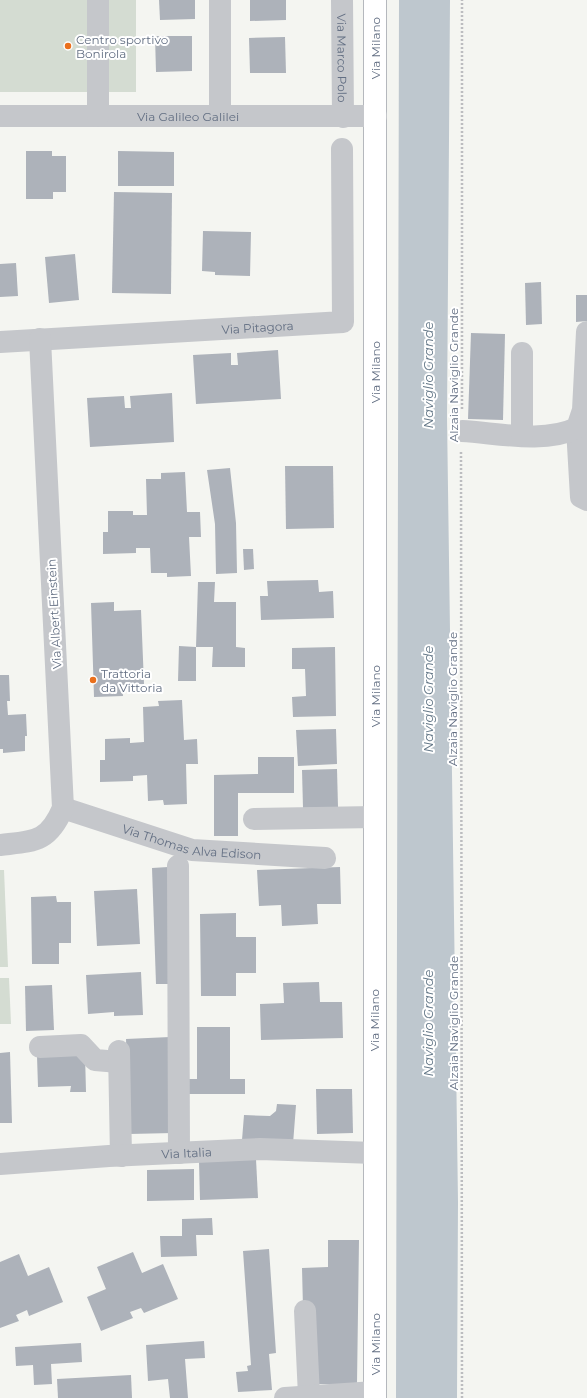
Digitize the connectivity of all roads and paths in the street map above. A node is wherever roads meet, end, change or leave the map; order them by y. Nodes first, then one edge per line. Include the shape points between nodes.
1 (98, 0) edge
2 (220, 0) edge
3 (342, 0) edge
4 (375, 0) edge
5 (462, 0) edge
6 (0, 116) edge
7 (98, 116) junction
8 (220, 116) junction
9 (376, 116) junction
10 (342, 117) junction
11 (342, 149) dead end
12 (586, 332) edge
13 (40, 339) junction
14 (0, 342) edge
15 (522, 353) dead end
16 (577, 428) junction
17 (462, 430) junction
18 (522, 435) junction
19 (587, 500) edge
20 (63, 808) junction
21 (375, 817) junction
22 (254, 819) dead end
23 (0, 846) edge
24 (325, 858) dead end
25 (178, 866) dead end
26 (40, 1047) dead end
27 (179, 1153) junction
28 (374, 1153) junction
29 (121, 1156) junction
30 (0, 1164) edge
31 (305, 1311) dead end
32 (375, 1395) edge
33 (309, 1396) junction
34 (285, 1398) edge
35 (462, 1398) edge

1 - 7 street
2 - 8 street
3 - 10 street, Via Marco Polo
4 - 9 main road, Via Milano
5 - 17 path, Alzaia Naviglio Grande
6 - 7 street, Via Galileo Galilei
7 - 8 street, Via Galileo Galilei
8 - 10 street, Via Galileo Galilei
9 - 10 street, Via Galileo Galilei
9 - 21 main road, Via Milano
11 - 13 street, Via Pitagora via 343,322
12 - 16 street via 583,410
13 - 14 street, Via Pitagora
13 - 20 street, Via Albert Einstein
15 - 18 street
16 - 18 street via 562,434
16 - 19 street via 581,497
17 - 18 street
17 - 35 path, Alzaia Naviglio Grande
20 - 23 street, Via Albert Einstein via 56,824 44,836 32,841
20 - 24 street, Via Thomas Alva Edison via 192,850
21 - 22 street
21 - 28 main road, Via Milano
25 - 27 street
26 - 29 street via 81,1045 95,1060 119,1056
27 - 28 street, Via Italia via 260,1149
27 - 29 street, Via Italia
28 - 32 main road, Via Milano
29 - 30 street, Via Italia
31 - 33 street
32 - 33 street, Via Milano
33 - 34 street, Via Milano

